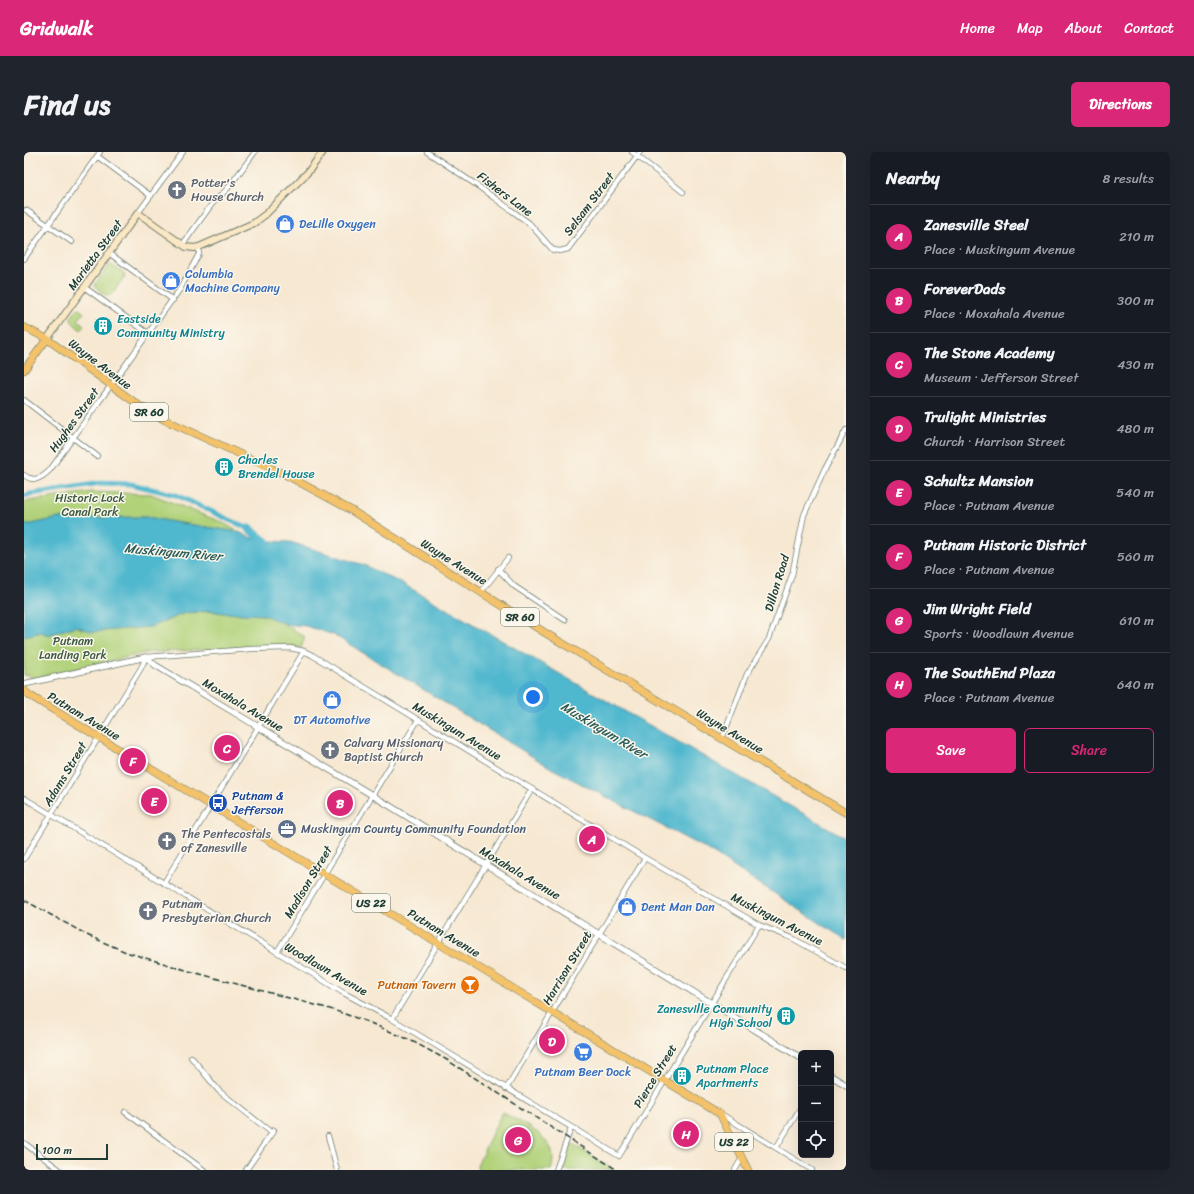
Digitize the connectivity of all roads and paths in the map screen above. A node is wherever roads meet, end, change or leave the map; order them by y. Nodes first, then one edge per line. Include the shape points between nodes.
1 (183, 152) edge
2 (255, 152) edge
3 (323, 152) edge
4 (427, 152) edge
5 (632, 152) edge
6 (99, 154) edge
7 (639, 154) edge
8 (683, 192) dead end
9 (150, 196) junction
10 (26, 210) dead end
11 (138, 213) junction
12 (47, 225) junction
13 (72, 242) dead end
14 (183, 244) junction
15 (199, 247) junction
16 (568, 249) joint
17 (109, 253) junction
18 (24, 259) edge
19 (84, 287) junction
20 (173, 300) junction
21 (24, 327) edge
22 (149, 334) junction
23 (47, 339) junction
24 (24, 370) edge
25 (111, 386) junction
26 (24, 400) edge
27 (846, 430) edge
28 (73, 438) junction
29 (97, 456) dead end
30 (24, 475) edge
31 (508, 558) dead end
32 (498, 569) junction
33 (481, 592) junction
34 (565, 620) dead end
35 (304, 651) junction
36 (146, 657) junction
37 (24, 684) edge
38 (24, 690) edge
39 (418, 720) junction
40 (258, 727) junction
41 (99, 737) junction
42 (722, 739) junction
43 (532, 789) junction
44 (372, 795) junction
45 (24, 798) edge
46 (211, 805) junction
47 (846, 813) edge
48 (51, 815) junction
49 (645, 858) junction
50 (24, 859) edge
51 (486, 865) junction
52 (324, 874) junction
53 (164, 884) junction
54 (759, 925) junction
55 (599, 934) junction
56 (438, 943) junction
57 (277, 952) junction
58 (846, 968) edge
59 (712, 1003) junction
60 (552, 1012) junction
61 (392, 1018) junction
62 (798, 1056) edge
63 (191, 1057) dead end
64 (834, 1078) edge
65 (664, 1080) junction
66 (846, 1085) edge
67 (506, 1088) junction
68 (798, 1111) edge
69 (125, 1112) dead end
70 (720, 1114) junction
71 (571, 1128) junction
72 (328, 1136) dead end
73 (24, 1143) edge
74 (776, 1148) junction
75 (619, 1156) joint
76 (742, 1158) junction
77 (60, 1170) edge
78 (204, 1170) edge
79 (246, 1170) edge
80 (337, 1170) edge
81 (556, 1170) edge
82 (735, 1170) edge
83 (748, 1170) edge
84 (812, 1170) edge

1 - 9 street, Marietta Street
2 - 14 street
3 - 15 main road via 308,172 266,214 254,223
4 - 16 street, Fishers Lane via 528,223 553,250
5 - 7 street
6 - 9 street
6 - 12 street
7 - 8 street
7 - 16 street, Selsam Street
9 - 11 street, Marietta Street
10 - 12 street
11 - 14 main road
11 - 17 main road, Marietta Street
12 - 13 street
12 - 18 street
14 - 15 main road via 190,248
15 - 20 street, Hughes Street via 195,263
17 - 19 main road, Marietta Street
17 - 20 street
19 - 22 street
19 - 23 main road, Marietta Street
20 - 22 street, Hughes Street
21 - 23 main road, SR 60
22 - 25 street, Hughes Street
23 - 24 main road, Marietta Street
23 - 25 main road, Wayne Avenue / SR 60
25 - 28 street, Hughes Street
25 - 33 main road, Wayne Avenue / SR 60 via 163,419 252,458 312,488
26 - 28 street
27 - 42 street, Dillon Road via 804,515 792,575 769,639 747,674
28 - 29 street
28 - 30 street, Hughes Street via 47,473 36,479
31 - 32 street
32 - 33 street
32 - 34 street via 514,586
33 - 42 main road, Wayne Avenue / SR 60
35 - 36 street, Muskingum Avenue via 290,648 251,649
35 - 39 street, Muskingum Avenue
35 - 40 street
36 - 37 street, Muskingum Avenue
36 - 40 street, Moxahala Avenue via 154,665
36 - 41 street, Adams Street
38 - 41 main road, Putnam Avenue / US 22
39 - 43 street, Muskingum Avenue
39 - 44 street, Madison Street
40 - 44 street, Moxahala Avenue
40 - 46 street
41 - 46 main road, Putnam Avenue / US 22
41 - 48 street, Adams Street
42 - 47 main road, Wayne Avenue / SR 60
43 - 49 street, Muskingum Avenue
43 - 51 street
44 - 51 street, Moxahala Avenue
44 - 52 street, Madison Street
45 - 48 street, Woodlawn Avenue
46 - 52 main road, Putnam Avenue / US 22
46 - 53 street
48 - 50 street, Adams Street
48 - 53 street, Woodlawn Avenue
49 - 54 street, Muskingum Avenue
49 - 55 street, Harrison Street
51 - 55 street, Moxahala Avenue
51 - 56 street
52 - 56 main road, Putnam Avenue / US 22
52 - 57 street, Madison Street
53 - 57 street, Woodlawn Avenue
54 - 58 street, Muskingum Avenue via 792,938
54 - 59 street, Pierce Street
55 - 59 street, Moxahala Avenue
55 - 60 street, Harrison Street
56 - 60 main road, Putnam Avenue / US 22
56 - 61 street
57 - 61 street, Woodlawn Avenue via 342,992
59 - 62 street, Moxahala Avenue
59 - 65 street, Pierce Street
60 - 65 main road, Putnam Avenue / US 22
60 - 67 street, Harrison Street
61 - 67 street, Woodlawn Avenue
63 - 79 street via 219,1091 273,1132
64 - 66 street
65 - 70 main road, Putnam Avenue / US 22
65 - 75 street, Pierce Street
67 - 71 street, Woodlawn Avenue
68 - 74 street
69 - 78 street
70 - 74 street, Putnam Avenue
70 - 76 main road, US 22
71 - 75 street, Woodlawn Avenue
71 - 81 street
72 - 80 street
73 - 77 street
74 - 84 street, Putnam Avenue
76 - 82 street
76 - 83 main road, US 22

